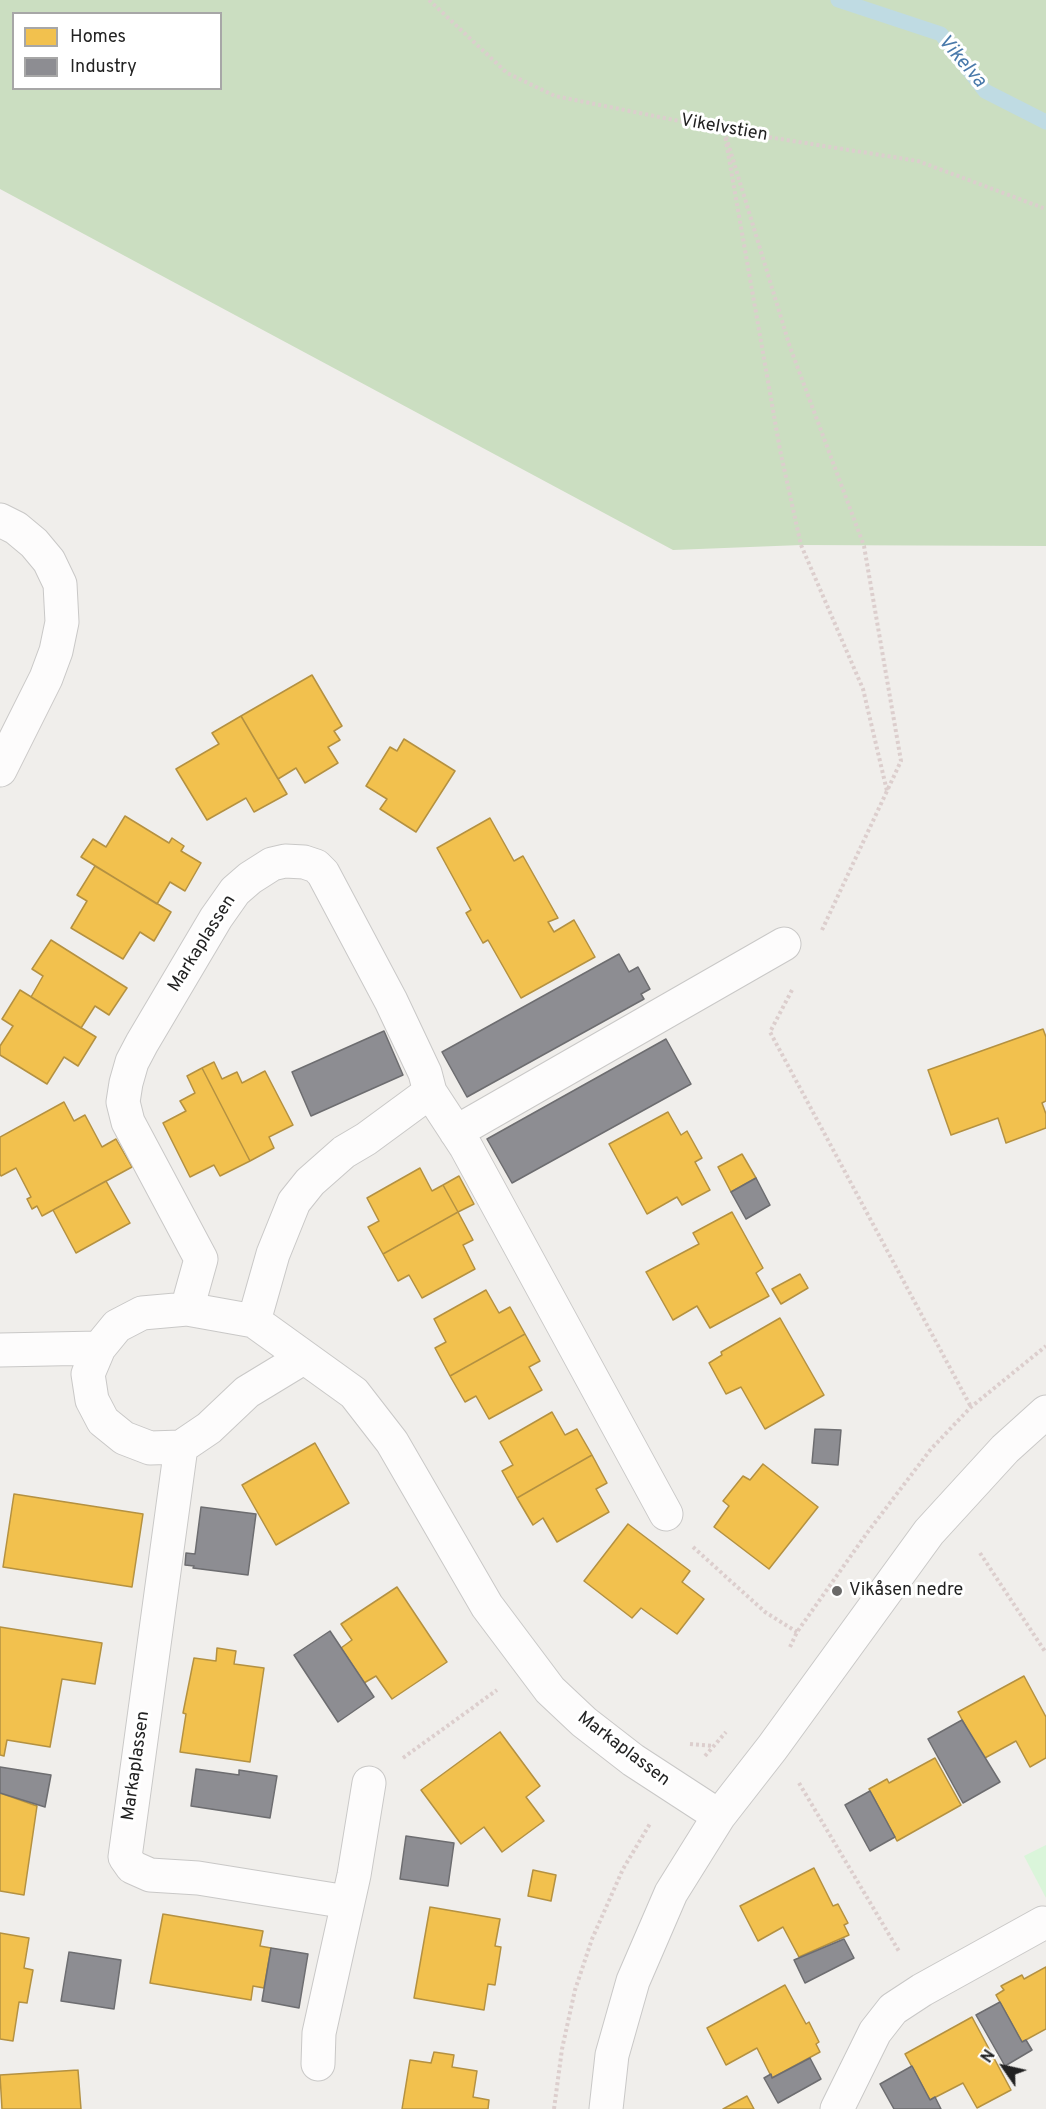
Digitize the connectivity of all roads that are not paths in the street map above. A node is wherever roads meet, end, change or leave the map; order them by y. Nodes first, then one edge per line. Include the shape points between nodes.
1 (0, 520) edge
2 (0, 770) edge
3 (784, 944) dead end
4 (430, 1092) junction
5 (456, 1132) junction
6 (188, 1308) junction
7 (254, 1321) junction
8 (99, 1348) junction
9 (0, 1350) edge
10 (303, 1358) junction
11 (1046, 1413) edge
12 (181, 1447) junction
13 (666, 1514) road end
14 (369, 1783) road end
15 (719, 1816) junction
16 (347, 1902) junction
17 (1043, 1923) dead end
18 (318, 2064) dead end
19 (606, 2109) edge
20 (837, 2109) edge

1 - 2 street via 34,543 49,561 60,584 62,622 46,678
3 - 5 street
4 - 5 street, Markaplassen
4 - 6 street, Markaplassen via 391,1001 316,866 285,861 272,864 235,891 142,1042 132,1062 123,1101 128,1122 201,1259
4 - 7 street via 344,1152 294,1202 273,1254
5 - 13 street, Markaplassen
6 - 7 street, Markaplassen
6 - 8 street, Markaplassen via 142,1313 117,1326
7 - 10 street, Markaplassen
8 - 9 street
8 - 12 street, Markaplassen via 88,1374 92,1400 103,1421 124,1438 150,1448
10 - 12 street via 247,1392 209,1428
10 - 15 street, Markaplassen via 354,1393 392,1442 487,1606 549,1690 633,1760
11 - 15 street via 1005,1449 929,1532
12 - 16 street, Markaplassen via 124,1857 132,1867 150,1875 198,1878
14 - 16 street
15 - 19 street via 671,1893 633,1981 612,2055
16 - 18 street via 319,2033
17 - 20 street via 893,2009 875,2032

